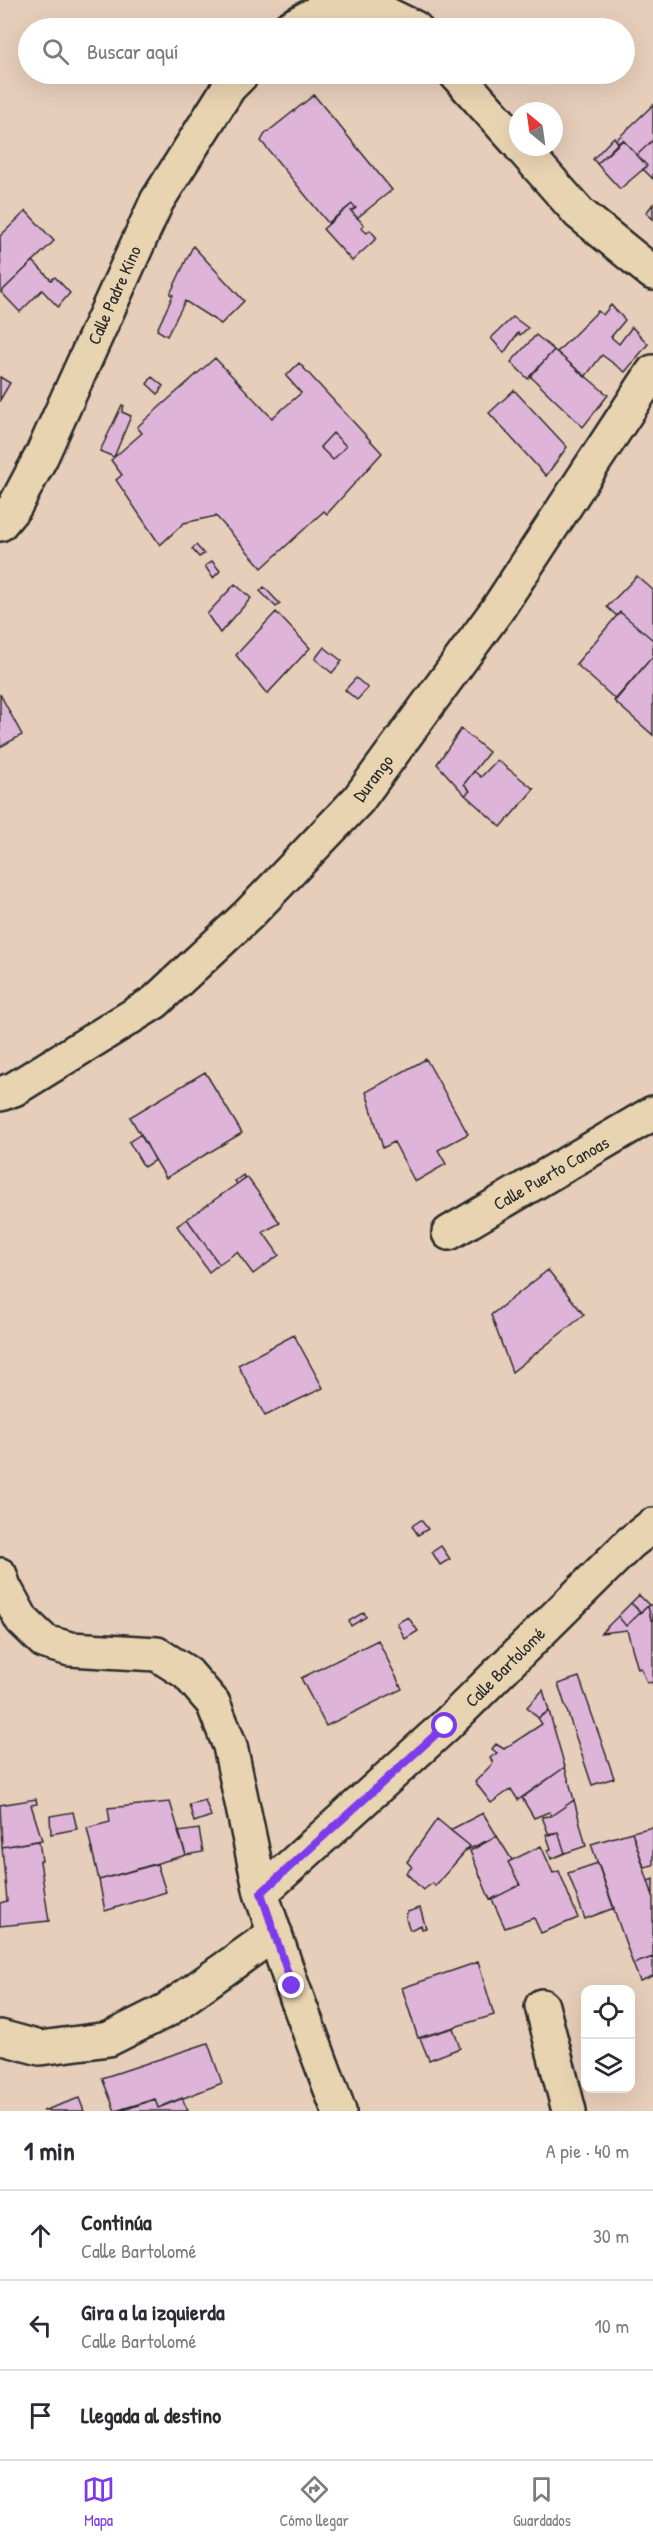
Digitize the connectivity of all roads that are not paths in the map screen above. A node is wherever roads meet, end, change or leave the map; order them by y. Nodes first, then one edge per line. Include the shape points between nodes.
1 (308, 18) edge
2 (394, 18) edge
3 (232, 84) edge
4 (465, 84) edge
5 (509, 133) edge
6 (529, 156) edge
7 (653, 273) edge
8 (653, 372) edge
9 (0, 524) edge
10 (0, 1094) edge
11 (653, 1113) edge
12 (449, 1233) dead end
13 (653, 1525) edge
14 (0, 1575) edge
15 (261, 1893) junction
16 (275, 1934) junction
17 (542, 2006) dead end
18 (0, 2037) edge
19 (339, 2111) edge
20 (569, 2111) edge

1 - 2 street via 328,7 374,8
3 - 9 street, Calle Padre Kino via 157,201 42,455 15,506
4 - 5 street
6 - 7 street via 579,213
8 - 10 street, Durango via 497,610 358,800 248,915 155,1002
11 - 12 street, Calle Puerto Canoas
13 - 15 street, Calle Bartolomé via 630,1543 445,1726
14 - 15 street via 22,1620 45,1642 70,1649 157,1654 187,1673 213,1703 230,1746
15 - 16 street
16 - 18 street via 167,2010 109,2038 40,2048
16 - 19 street
17 - 20 street

